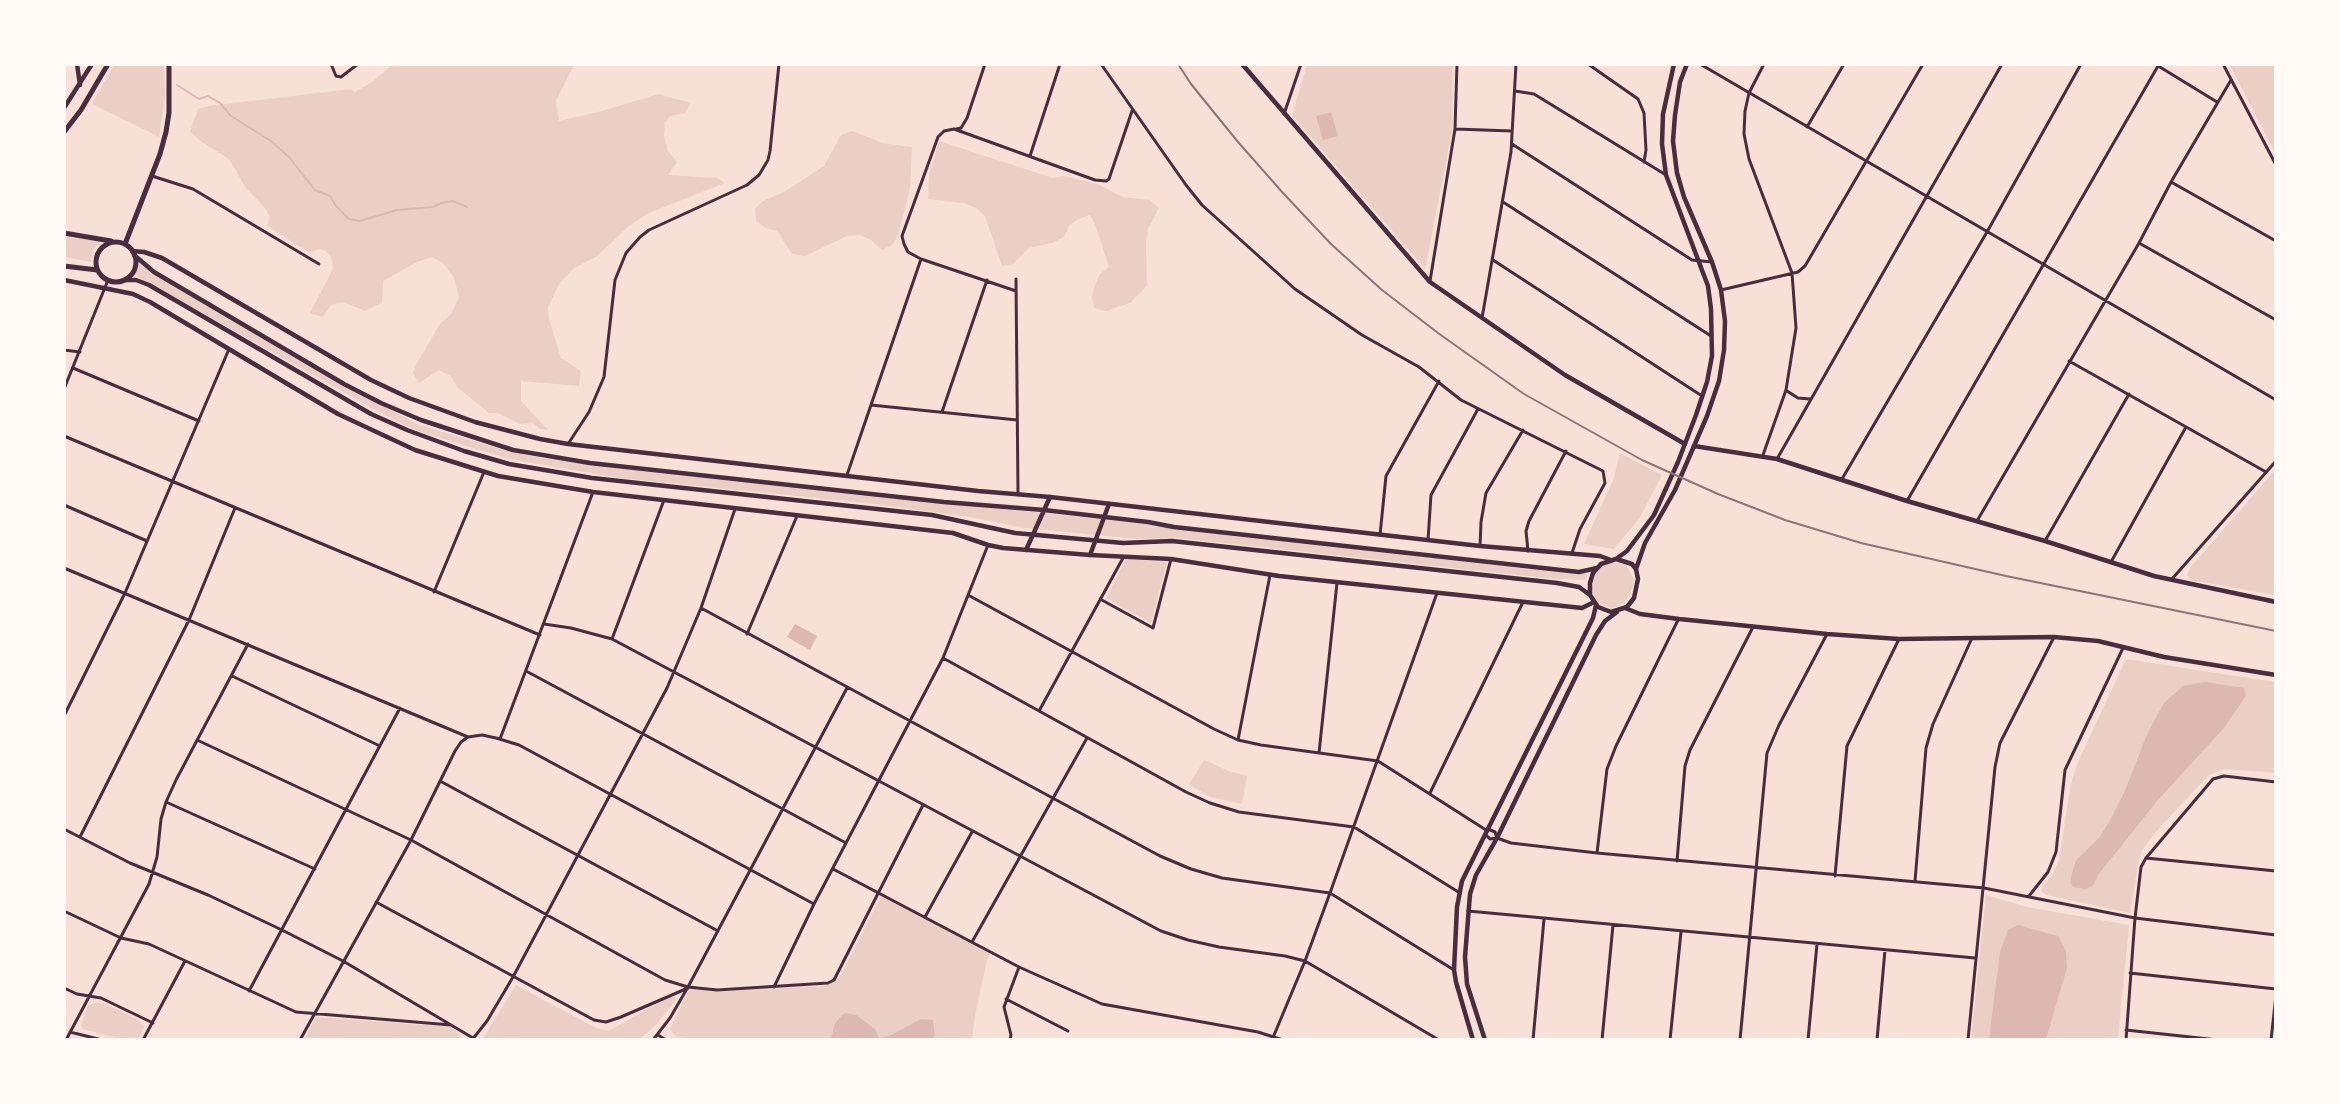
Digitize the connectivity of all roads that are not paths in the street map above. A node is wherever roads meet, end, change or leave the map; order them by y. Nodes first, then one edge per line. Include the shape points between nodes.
1 (77, 64) edge
2 (92, 64) edge
3 (108, 64) edge
4 (169, 64) edge
5 (331, 64) edge
6 (358, 64) edge
7 (779, 64) edge
8 (985, 64) edge
9 (1060, 64) edge
10 (1101, 64) edge
11 (1242, 64) edge
12 (1301, 64) edge
13 (1457, 64) edge
14 (1515, 64) edge
15 (1588, 64) edge
16 (1674, 64) edge
17 (1687, 64) edge
18 (1700, 64) edge
19 (1764, 64) edge
20 (1844, 64) edge
21 (1923, 64) edge
22 (2002, 64) edge
23 (2081, 64) edge
24 (2223, 64) edge
25 (2156, 65) edge
26 (2231, 80) junction
27 (80, 85) junction
28 (1515, 91) junction
29 (1749, 93) junction
30 (2217, 102) junction
31 (64, 108) edge
32 (1132, 111) junction
33 (1284, 114) junction
34 (1807, 127) junction
35 (954, 129) junction
36 (1455, 129) junction
37 (1512, 131) junction
38 (64, 132) edge
39 (1512, 144) junction
40 (1030, 156) junction
41 (1644, 162) junction
42 (1867, 162) junction
43 (2276, 165) edge
44 (1666, 175) junction
45 (152, 176) junction
46 (2171, 182) junction
47 (1927, 197) junction
48 (1503, 202) junction
49 (1987, 232) junction
50 (64, 233) edge
51 (2276, 241) edge
52 (113, 242) junction
53 (2139, 243) junction
54 (125, 244) junction
55 (133, 253) junction
56 (921, 259) junction
57 (1492, 259) junction
58 (1700, 262) junction
59 (1712, 262) junction
60 (319, 264) dead end
61 (2045, 265) junction
62 (64, 266) edge
63 (97, 270) junction
64 (1792, 273) junction
65 (1016, 279) dead end
66 (64, 280) edge
67 (108, 280) junction
68 (125, 280) junction
69 (987, 280) junction
70 (1430, 282) junction
71 (105, 289) junction
72 (1721, 290) junction
73 (1016, 291) junction
74 (2106, 301) junction
75 (1482, 318) junction
76 (2276, 320) edge
77 (1712, 336) junction
78 (229, 349) junction
79 (64, 350) edge
80 (80, 352) junction
81 (2069, 361) junction
82 (73, 368) junction
83 (1439, 381) junction
84 (64, 389) edge
85 (1786, 390) junction
86 (2128, 394) junction
87 (1702, 396) junction
88 (1810, 399) junction
89 (2276, 400) edge
90 (871, 405) junction
91 (1478, 409) junction
92 (942, 412) junction
93 (1017, 420) junction
94 (199, 421) junction
95 (2186, 427) junction
96 (1523, 430) junction
97 (64, 436) edge
98 (568, 444) junction
99 (1685, 444) junction
100 (1694, 446) junction
101 (1566, 451) junction
102 (1763, 455) junction
103 (1777, 459) junction
104 (2276, 460) edge
105 (484, 472) junction
106 (2266, 472) junction
107 (847, 475) junction
108 (1842, 480) junction
109 (172, 482) junction
110 (593, 492) junction
111 (1018, 495) junction
112 (1050, 498) junction
113 (664, 500) junction
114 (1907, 501) junction
115 (1109, 504) junction
116 (64, 505) edge
117 (235, 508) junction
118 (735, 509) junction
119 (1044, 510) junction
120 (797, 516) junction
121 (1104, 516) junction
122 (1977, 521) junction
123 (1033, 535) junction
124 (1380, 535) junction
125 (1095, 540) junction
126 (1428, 540) junction
127 (147, 541) junction
128 (2045, 541) junction
129 (988, 545) junction
130 (1480, 546) junction
131 (1026, 550) junction
132 (1528, 550) junction
133 (1090, 555) junction
134 (1571, 555) junction
135 (1590, 555) junction
136 (1124, 557) junction
137 (1171, 559) junction
138 (1614, 559) junction
139 (2110, 563) junction
140 (1601, 564) junction
141 (64, 568) edge
142 (1597, 568) junction
143 (1636, 568) junction
144 (1270, 575) junction
145 (2171, 580) junction
146 (1337, 583) junction
147 (434, 592) junction
148 (125, 593) junction
149 (1437, 593) junction
150 (968, 595) junction
151 (1590, 595) junction
152 (1100, 599) junction
153 (1523, 602) junction
154 (2276, 602) edge
155 (1595, 603) junction
156 (701, 608) junction
157 (1625, 608) junction
158 (1618, 611) junction
159 (1679, 619) junction
160 (189, 620) junction
161 (544, 624) junction
162 (1753, 627) junction
163 (747, 634) junction
164 (1827, 634) junction
165 (540, 635) junction
166 (2054, 637) junction
167 (1972, 638) junction
168 (612, 639) junction
169 (1899, 639) junction
170 (248, 645) junction
171 (2124, 646) junction
172 (1071, 652) junction
173 (943, 658) junction
174 (526, 671) junction
175 (674, 672) junction
176 (2276, 675) edge
177 (232, 676) junction
178 (847, 688) junction
179 (400, 708) junction
180 (1039, 711) junction
181 (64, 716) edge
182 (909, 721) junction
183 (643, 734) junction
184 (468, 737) junction
185 (1086, 738) junction
186 (500, 739) junction
187 (197, 740) junction
188 (1238, 740) junction
189 (380, 746) junction
190 (815, 748) junction
191 (1319, 753) junction
192 (1378, 761) junction
193 (440, 781) junction
194 (878, 782) junction
195 (2276, 782) edge
196 (1430, 793) junction
197 (610, 794) junction
198 (1053, 798) junction
199 (166, 802) junction
200 (922, 806) junction
201 (783, 809) junction
202 (346, 810) junction
203 (1354, 827) junction
204 (64, 829) edge
205 (1486, 830) junction
206 (973, 832) junction
207 (80, 837) junction
208 (1497, 838) junction
209 (411, 840) junction
210 (846, 843) junction
211 (1597, 853) junction
212 (578, 855) junction
213 (1019, 857) junction
214 (2146, 858) junction
215 (1677, 861) junction
216 (315, 868) junction
217 (1756, 868) junction
218 (833, 869) junction
219 (751, 870) junction
220 (153, 872) junction
221 (2276, 872) edge
222 (1835, 876) junction
223 (1915, 881) junction
224 (1984, 888) junction
225 (879, 893) junction
226 (1330, 893) junction
227 (1460, 893) junction
228 (2029, 896) junction
229 (376, 902) junction
230 (814, 904) junction
231 (64, 911) edge
232 (1468, 911) junction
233 (546, 915) junction
234 (925, 917) junction
235 (1545, 918) junction
236 (2135, 918) junction
237 (1612, 925) junction
238 (282, 930) junction
239 (718, 930) junction
240 (1681, 932) junction
241 (2276, 935) edge
242 (121, 938) junction
243 (1750, 938) junction
244 (972, 942) junction
245 (1817, 944) junction
246 (1886, 950) junction
247 (1976, 958) junction
248 (185, 961) junction
249 (343, 961) junction
250 (1305, 961) junction
251 (1019, 967) junction
252 (1454, 970) junction
253 (2130, 973) junction
254 (513, 977) junction
255 (774, 987) junction
256 (64, 988) edge
257 (688, 988) junction
258 (2276, 989) edge
259 (249, 991) junction
260 (2276, 994) edge
261 (89, 997) junction
262 (1006, 999) junction
263 (314, 1015) junction
264 (153, 1023) junction
265 (454, 1025) junction
266 (2126, 1030) junction
267 (1068, 1031) dead end
268 (70, 1032) junction
269 (658, 1035) junction
270 (1273, 1037) edge
271 (472, 1039) edge
272 (66, 1040) edge
273 (102, 1040) edge
274 (143, 1040) edge
275 (300, 1040) edge
276 (653, 1040) edge
277 (666, 1040) edge
278 (1010, 1040) edge
279 (1283, 1040) edge
280 (1439, 1040) edge
281 (1473, 1040) edge
282 (1485, 1040) edge
283 (1533, 1040) edge
284 (1602, 1040) edge
285 (1670, 1040) edge
286 (1740, 1040) edge
287 (1808, 1040) edge
288 (1877, 1040) edge
289 (1968, 1040) edge
290 (2126, 1040) edge
291 (2218, 1040) edge
292 (2271, 1040) edge

1 - 27 main road
2 - 27 main road
3 - 38 main road
4 - 45 main road via 169,112
5 - 6 street via 336,76 346,75
7 - 98 street via 770,151 764,168 747,185 649,230 621,263 615,280 604,377 589,412
8 - 35 street via 967,118 960,128
9 - 40 street
10 - 32 street
11 - 33 main road
12 - 33 street
13 - 36 street
14 - 28 street
15 - 41 street via 1638,99 1644,113
16 - 44 main road via 1664,114
17 - 59 main road via 1675,115 1677,173
18 - 29 street
19 - 29 street
20 - 34 street
21 - 42 street
22 - 47 street
23 - 49 street
24 - 26 street
25 - 30 street
25 - 61 street
26 - 30 street
26 - 43 street
27 - 31 main road
28 - 37 street
28 - 41 street via 1534,94
29 - 34 street
29 - 64 street via 1744,122 1749,159
30 - 46 street
32 - 40 street via 1106,181
32 - 83 street via 1202,205 1295,289
33 - 70 main road
34 - 42 street
35 - 40 street
35 - 56 street via 938,136 902,236 908,252
36 - 37 street
36 - 70 street
37 - 39 street
39 - 48 street
39 - 58 street
41 - 44 street
42 - 47 street
42 - 64 street via 1805,266
44 - 58 main road
45 - 54 main road
45 - 60 street via 193,189
46 - 51 street
46 - 53 street
47 - 49 street
47 - 88 street
48 - 57 street
48 - 77 street
49 - 61 street
49 - 108 street
50 - 52 main road
52 - 54 main road
52 - 63 main road via 97,254
53 - 74 street
53 - 76 street
54 - 55 main road
55 - 68 main road via 135,268
55 - 98 main road via 162,258 408,398 504,430
55 - 119 main road via 154,272 344,384 421,420 513,450 590,463
56 - 69 street
56 - 90 street
57 - 75 street
57 - 87 street
58 - 59 street
58 - 77 main road via 1708,286
59 - 72 main road
61 - 74 street
61 - 114 street
62 - 63 main road
63 - 67 main road
64 - 72 street
64 - 85 street via 1796,328
65 - 73 street
66 - 71 main road
67 - 68 main road
67 - 71 street
68 - 123 main road via 149,285 371,414 498,461 582,477 932,515
69 - 73 street
69 - 92 street
70 - 75 main road
71 - 78 main road via 150,302
71 - 80 street
72 - 100 main road via 1725,321 1719,381
73 - 93 street
74 - 81 street
74 - 89 street
75 - 99 main road via 1565,375
77 - 87 main road via 1712,356
78 - 94 street
78 - 105 main road via 338,414 415,450
79 - 80 street
80 - 82 street
81 - 86 street
81 - 122 street
82 - 84 street
82 - 94 street
83 - 91 street
83 - 124 street via 1386,476
85 - 88 street via 1798,398
85 - 102 street
86 - 95 street
86 - 128 street
87 - 99 main road
88 - 103 street
90 - 92 street
90 - 107 street
91 - 96 street
91 - 126 street via 1431,495
92 - 93 street
93 - 111 street
94 - 109 street
95 - 106 street
95 - 139 street
96 - 101 street
96 - 130 street via 1486,493
97 - 109 street
98 - 107 main road
99 - 138 main road via 1654,515 1628,551
100 - 102 main road
100 - 143 main road
101 - 132 street via 1529,522
101 - 134 street via 1598,467 1605,477
102 - 103 main road
103 - 108 main road
104 - 106 street
105 - 110 main road
105 - 147 street
106 - 145 street
107 - 111 main road
108 - 114 main road
109 - 117 street
109 - 127 street
110 - 113 main road
110 - 161 street
111 - 112 main road
112 - 115 main road
112 - 119 main road
113 - 118 main road
113 - 168 street
114 - 122 main road
115 - 121 main road
115 - 124 main road
116 - 127 street
117 - 147 street
117 - 160 street
118 - 120 main road
118 - 156 street
119 - 121 main road
119 - 123 main road
120 - 129 main road via 953,533
120 - 163 street
121 - 125 main road
121 - 142 main road via 1174,528 1579,572
122 - 128 main road
123 - 125 main road
123 - 131 main road
124 - 126 main road
125 - 133 main road
125 - 151 main road via 1172,541 1545,582 1579,587
126 - 130 main road
127 - 148 street
128 - 139 main road
129 - 131 main road
129 - 150 street
130 - 132 main road
131 - 133 main road
132 - 134 main road
133 - 136 main road
134 - 135 main road
135 - 138 main road
135 - 140 main road
136 - 137 main road
136 - 152 street
137 - 144 main road
137 - 152 street via 1153,628
138 - 140 main road
138 - 143 main road
139 - 145 main road
140 - 142 main road
141 - 148 street
142 - 151 main road via 1590,583
143 - 157 main road via 1634,598
144 - 146 main road
144 - 188 street
145 - 154 main road
146 - 149 main road
146 - 191 street
147 - 165 street
148 - 160 street
148 - 181 street
149 - 153 main road
149 - 192 street
150 - 172 street
150 - 173 street
151 - 155 main road
152 - 172 street
153 - 155 main road via 1582,608
153 - 196 street
155 - 158 main road via 1604,610
155 - 205 main road via 1593,618
156 - 163 street
156 - 175 street
157 - 158 main road
157 - 159 main road
158 - 208 main road via 1596,635
159 - 162 main road
159 - 211 street via 1607,769
160 - 170 street
160 - 207 street
161 - 165 street
161 - 168 street
162 - 164 main road
162 - 215 street via 1690,750
163 - 178 street
164 - 169 main road
164 - 217 street via 1767,753
165 - 174 street
166 - 167 main road
166 - 171 main road
166 - 224 street via 2000,743
167 - 169 main road
167 - 223 street via 1926,748
168 - 175 street
169 - 222 street via 1847,746
170 - 177 street
170 - 179 street
171 - 176 main road via 2164,657
171 - 228 street via 2064,770 2056,852 2048,872
172 - 180 street
172 - 188 street
173 - 180 street
173 - 182 street
174 - 183 street
174 - 186 street
175 - 183 street
175 - 190 street
177 - 187 street
177 - 189 street
178 - 182 street
178 - 190 street
179 - 184 street
179 - 189 street
180 - 185 street
182 - 194 street
182 - 198 street
183 - 197 street
183 - 201 street
184 - 186 street
184 - 193 street via 455,751
185 - 198 street
185 - 203 street via 1210,803 1239,812
186 - 197 street via 519,745
187 - 199 street
187 - 202 street
188 - 191 street
189 - 202 street
190 - 194 street
190 - 201 street
191 - 192 street
192 - 196 street
192 - 203 street
193 - 209 street
193 - 212 street
194 - 200 street
194 - 210 street
195 - 214 street via 2224,776 2213,779
196 - 205 street
197 - 212 street
197 - 219 street
198 - 213 street
198 - 226 street via 1191,869 1221,878
199 - 216 street
199 - 220 street
200 - 206 street
200 - 225 street
201 - 210 street
201 - 219 street
202 - 209 street
202 - 216 street
203 - 226 street
203 - 227 street
204 - 207 street
205 - 208 street via 1492,830
205 - 208 street via 1487,837
205 - 227 main road
206 - 213 street
206 - 234 street
207 - 220 street
208 - 211 street
208 - 232 main road via 1476,875
209 - 229 street
209 - 233 street
210 - 218 street
211 - 215 street
212 - 233 street
212 - 239 street
213 - 244 street
213 - 250 street via 1161,931 1219,947
214 - 221 street
214 - 236 street via 2141,867
215 - 217 street
216 - 238 street
217 - 222 street
217 - 243 street
218 - 225 street
218 - 230 street
219 - 230 street
219 - 239 street
220 - 238 street
220 - 242 street
222 - 223 street
223 - 224 street
224 - 228 street
224 - 247 street
225 - 234 street
225 - 255 street via 834,980
226 - 250 street
226 - 252 street
227 - 252 main road
228 - 236 street
229 - 249 street
229 - 254 street
230 - 255 street
231 - 242 street
232 - 235 street
232 - 282 main road via 1467,984
233 - 254 street
233 - 257 street via 665,980
234 - 244 street
235 - 237 street
235 - 283 street
236 - 241 street
236 - 253 street
237 - 240 street
237 - 284 street
238 - 249 street
238 - 259 street
239 - 257 street
240 - 243 street
240 - 285 street
242 - 248 street via 149,944
242 - 261 street
243 - 245 street
243 - 286 street
244 - 251 street
245 - 246 street
245 - 287 street
246 - 247 street
246 - 288 street
247 - 289 street
248 - 259 street
248 - 264 street
249 - 263 street
249 - 265 street
250 - 270 street
250 - 280 street
251 - 262 street
251 - 270 street via 1102,1004
252 - 281 main road
253 - 258 street
253 - 266 street
254 - 257 street via 594,1020 606,1022
254 - 271 street
255 - 257 street
256 - 261 street
257 - 269 street
259 - 263 street via 296,1012
260 - 292 street
261 - 264 street via 101,998
261 - 268 street
262 - 267 street
262 - 278 street
263 - 265 street
263 - 275 street
264 - 274 street
265 - 271 street
266 - 290 street
266 - 291 street
268 - 272 street
268 - 273 street
269 - 276 street
269 - 277 street
270 - 279 street

